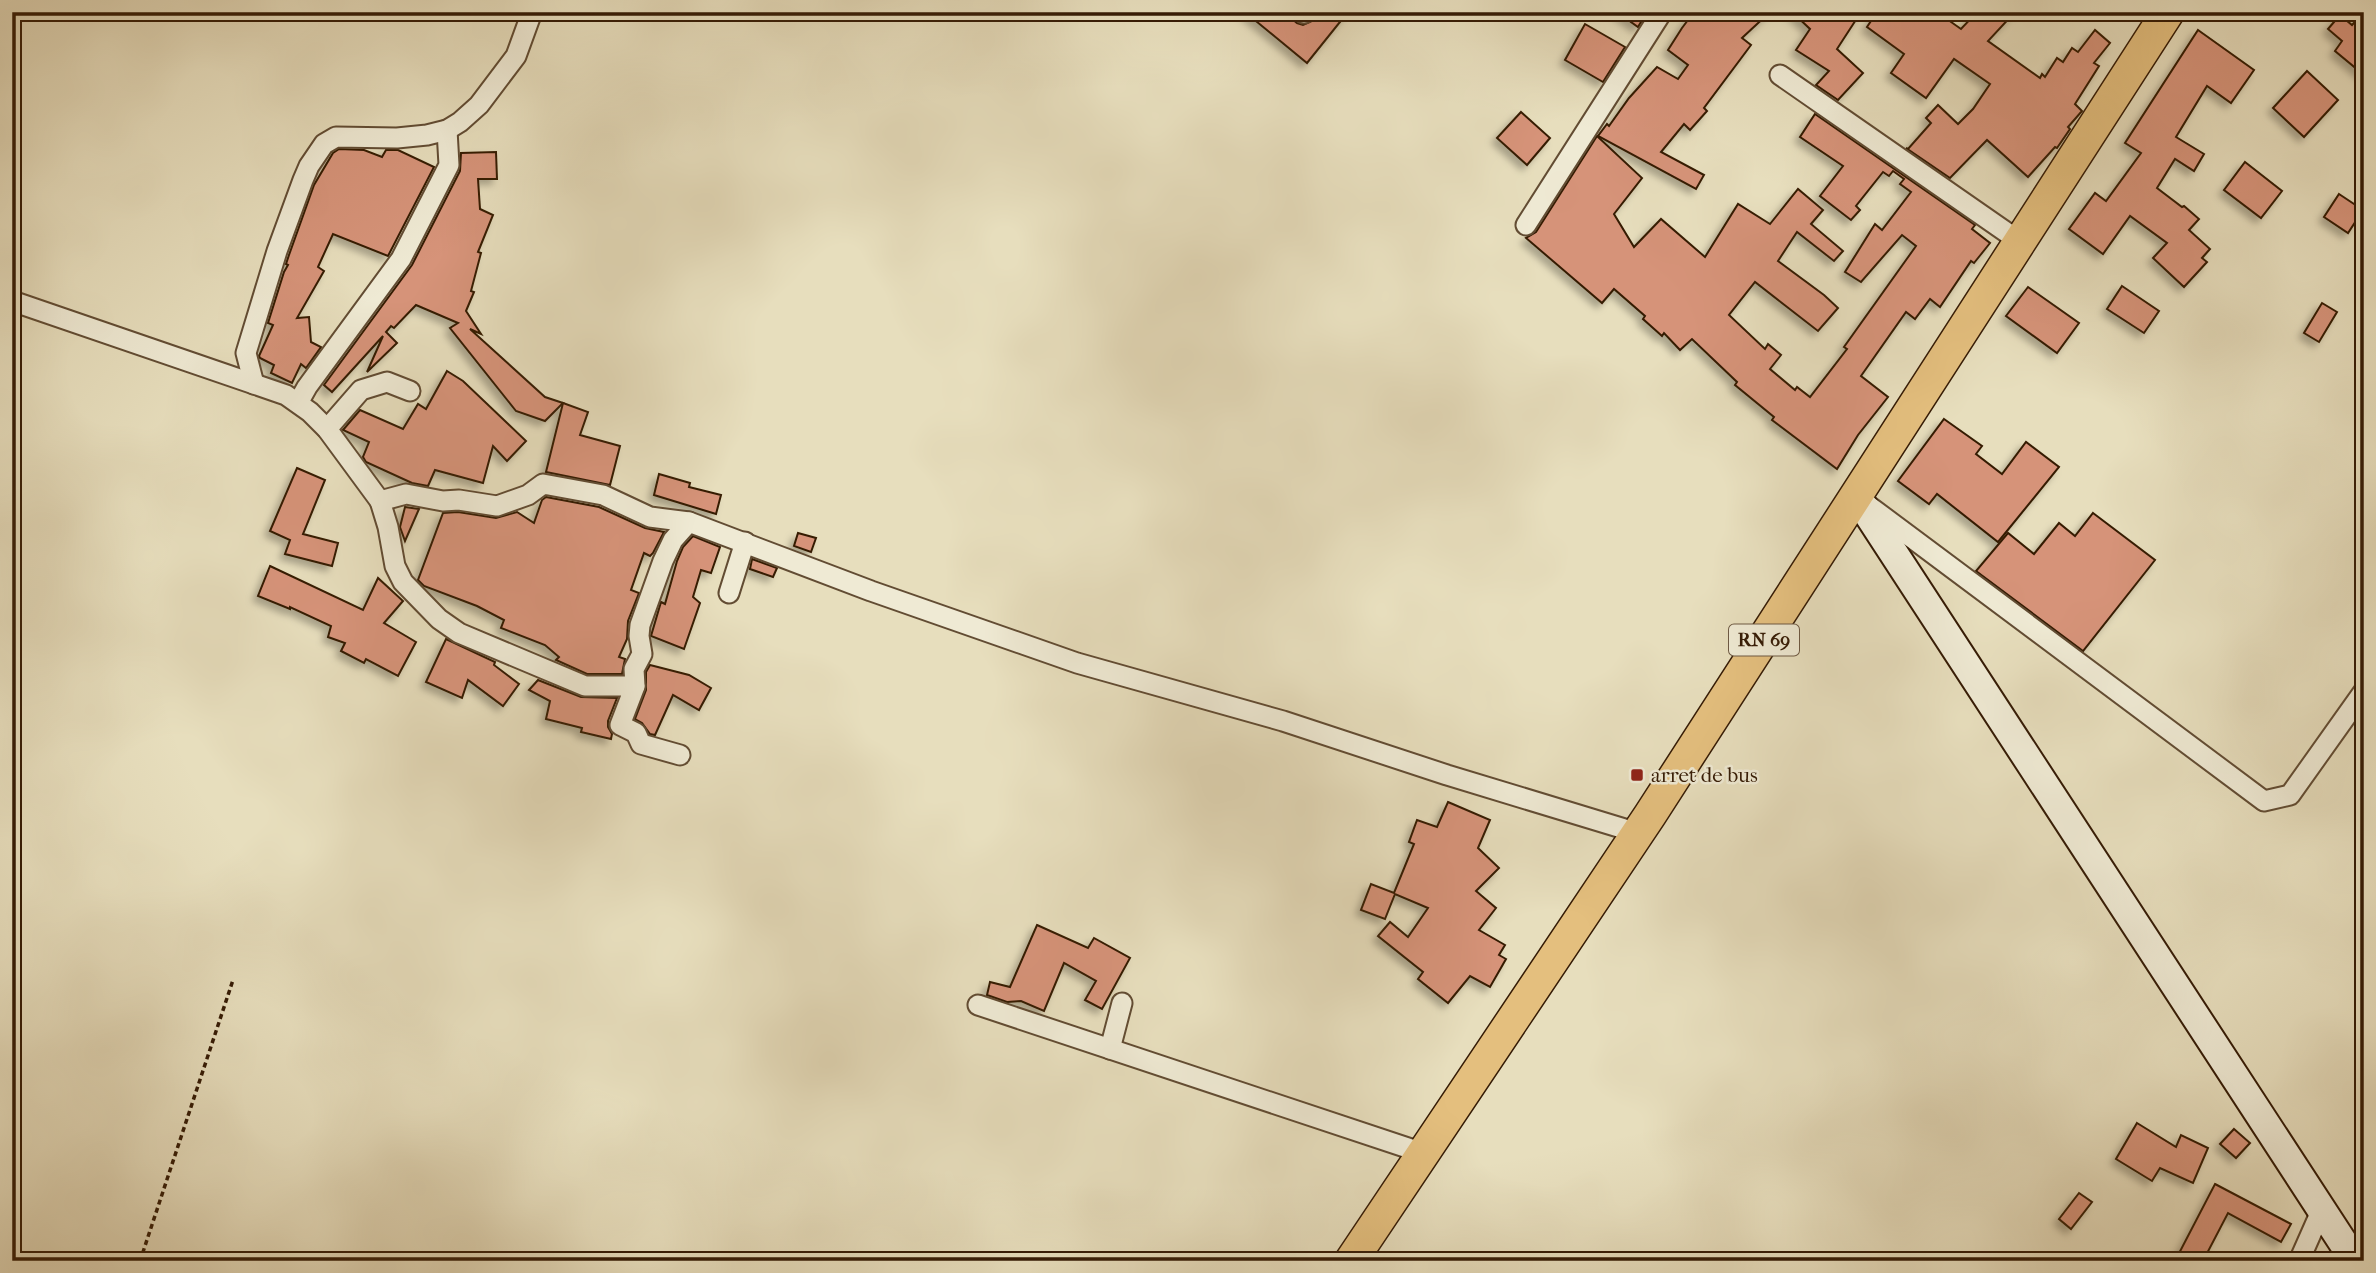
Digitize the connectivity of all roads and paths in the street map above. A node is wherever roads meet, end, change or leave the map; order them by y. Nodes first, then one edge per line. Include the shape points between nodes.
1 (532, 12) edge
2 (1662, 12) edge
3 (2168, 12) edge
4 (1780, 75) dead end
5 (447, 130) junction
6 (1526, 225) dead end
7 (2019, 241) junction
8 (12, 301) edge
9 (254, 384) junction
10 (410, 391) dead end
11 (298, 403) junction
12 (327, 429) junction
13 (1857, 497) junction
14 (380, 500) junction
15 (690, 522) junction
16 (745, 542) junction
17 (729, 593) dead end
18 (635, 686) junction
19 (2364, 691) edge
20 (680, 755) dead end
21 (1638, 833) junction
22 (233, 980) dead end
23 (1122, 1003) dead end
24 (978, 1005) dead end
25 (1110, 1049) junction
26 (1423, 1153) junction
27 (2322, 1209) junction
28 (140, 1261) edge
29 (1351, 1261) edge
30 (2299, 1261) edge
31 (2355, 1261) edge

1 - 5 street via 516,56 498,82 479,105
2 - 6 street
3 - 7 main road, RN 69
4 - 7 street
5 - 9 street via 397,138 336,137 324,145 303,180 246,353
5 - 11 street via 449,165 401,259
7 - 13 main road, RN 69
8 - 9 street
9 - 11 street
10 - 12 street via 387,382 361,390
11 - 12 street
12 - 14 street
13 - 19 street via 2264,802 2290,795
13 - 21 main road, RN 69
13 - 27 main road
14 - 15 street via 406,494 497,506 543,484 603,495 650,517
14 - 18 street via 395,566 403,582 439,619 459,633 585,686
15 - 16 street
15 - 18 street via 673,540 640,625 642,654 634,669
16 - 17 street
16 - 21 street via 871,592 1077,663 1283,720
18 - 20 street via 620,725 636,733 642,744
21 - 26 main road, RN 69
22 - 28 path
23 - 25 street
24 - 25 street
25 - 26 street
26 - 29 main road, RN 69
27 - 30 street
27 - 31 main road

